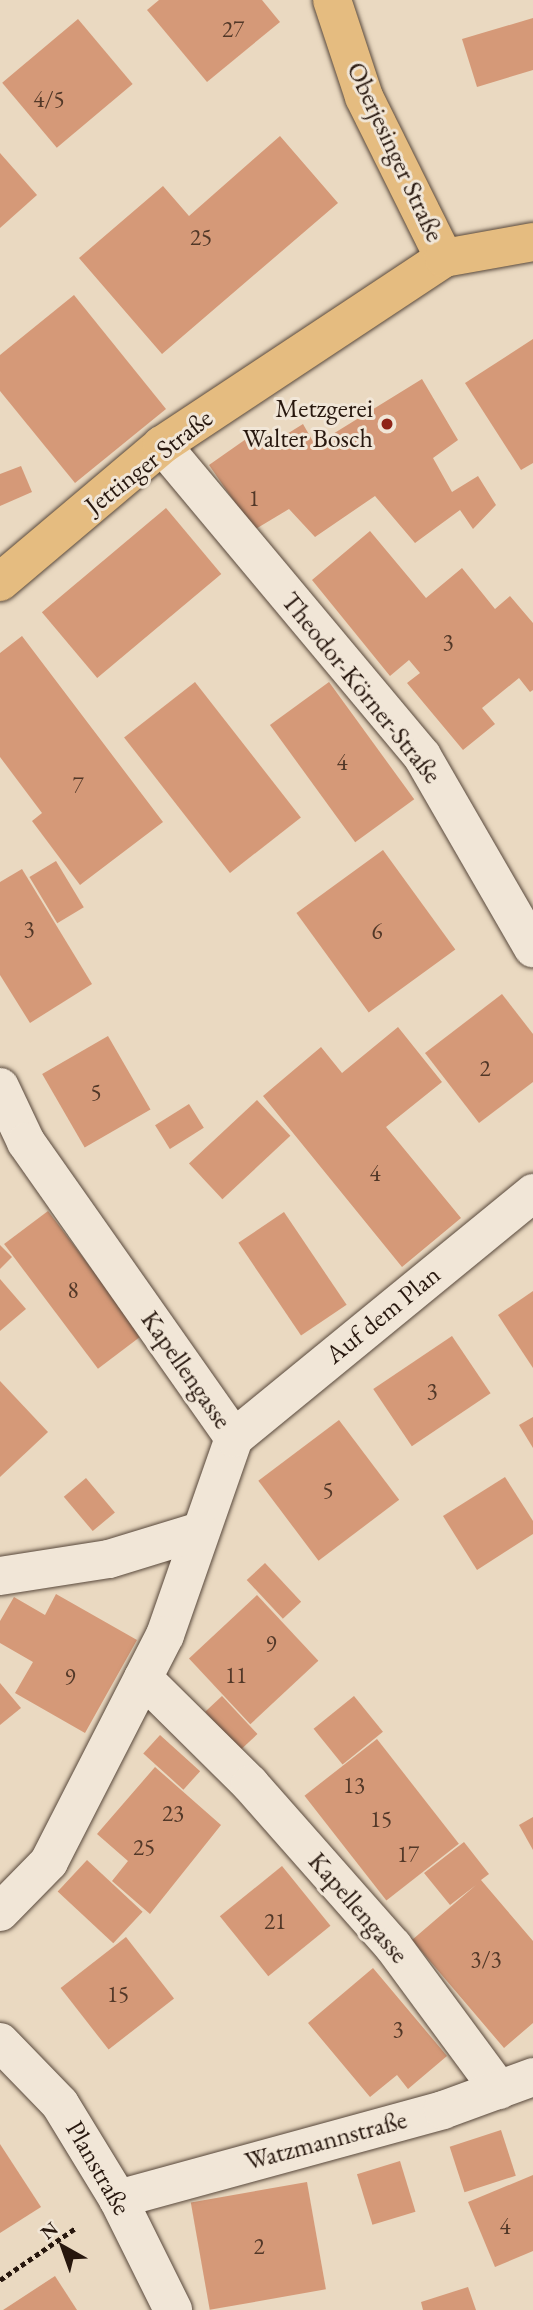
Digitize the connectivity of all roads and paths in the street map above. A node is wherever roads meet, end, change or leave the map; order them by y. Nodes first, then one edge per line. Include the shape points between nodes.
1 (332, 0) edge
2 (533, 243) edge
3 (444, 258) junction
4 (162, 445) junction
5 (0, 582) edge
6 (533, 948) edge
7 (0, 1087) edge
8 (533, 1192) edge
9 (234, 1438) junction
10 (200, 1531) junction
11 (0, 1576) edge
12 (143, 1678) junction
13 (0, 1912) edge
14 (0, 2042) edge
15 (516, 2083) edge
16 (118, 2199) junction
17 (0, 2280) edge
18 (173, 2310) edge

1 - 3 main road, Oberjesinger Straße via 364,97
2 - 3 main road, Oberjesinger Straße
3 - 4 main road, Jettinger Straße
4 - 5 main road, Jettinger Straße
4 - 6 street, Theodor-Körner-Straße via 422,756
7 - 9 street, Kapellengasse via 26,1142
8 - 9 street, Auf dem Plan
9 - 10 street, Kapellengasse
10 - 11 street via 109,1559
10 - 12 street, Kapellengasse via 165,1635
12 - 13 street, Kapellengasse via 50,1862
12 - 15 street, Kapellengasse via 250,1784
14 - 16 street, Planstraße via 60,2104
15 - 16 street, Watzmannstraße via 443,2110
16 - 17 path
16 - 18 street, Planstraße

